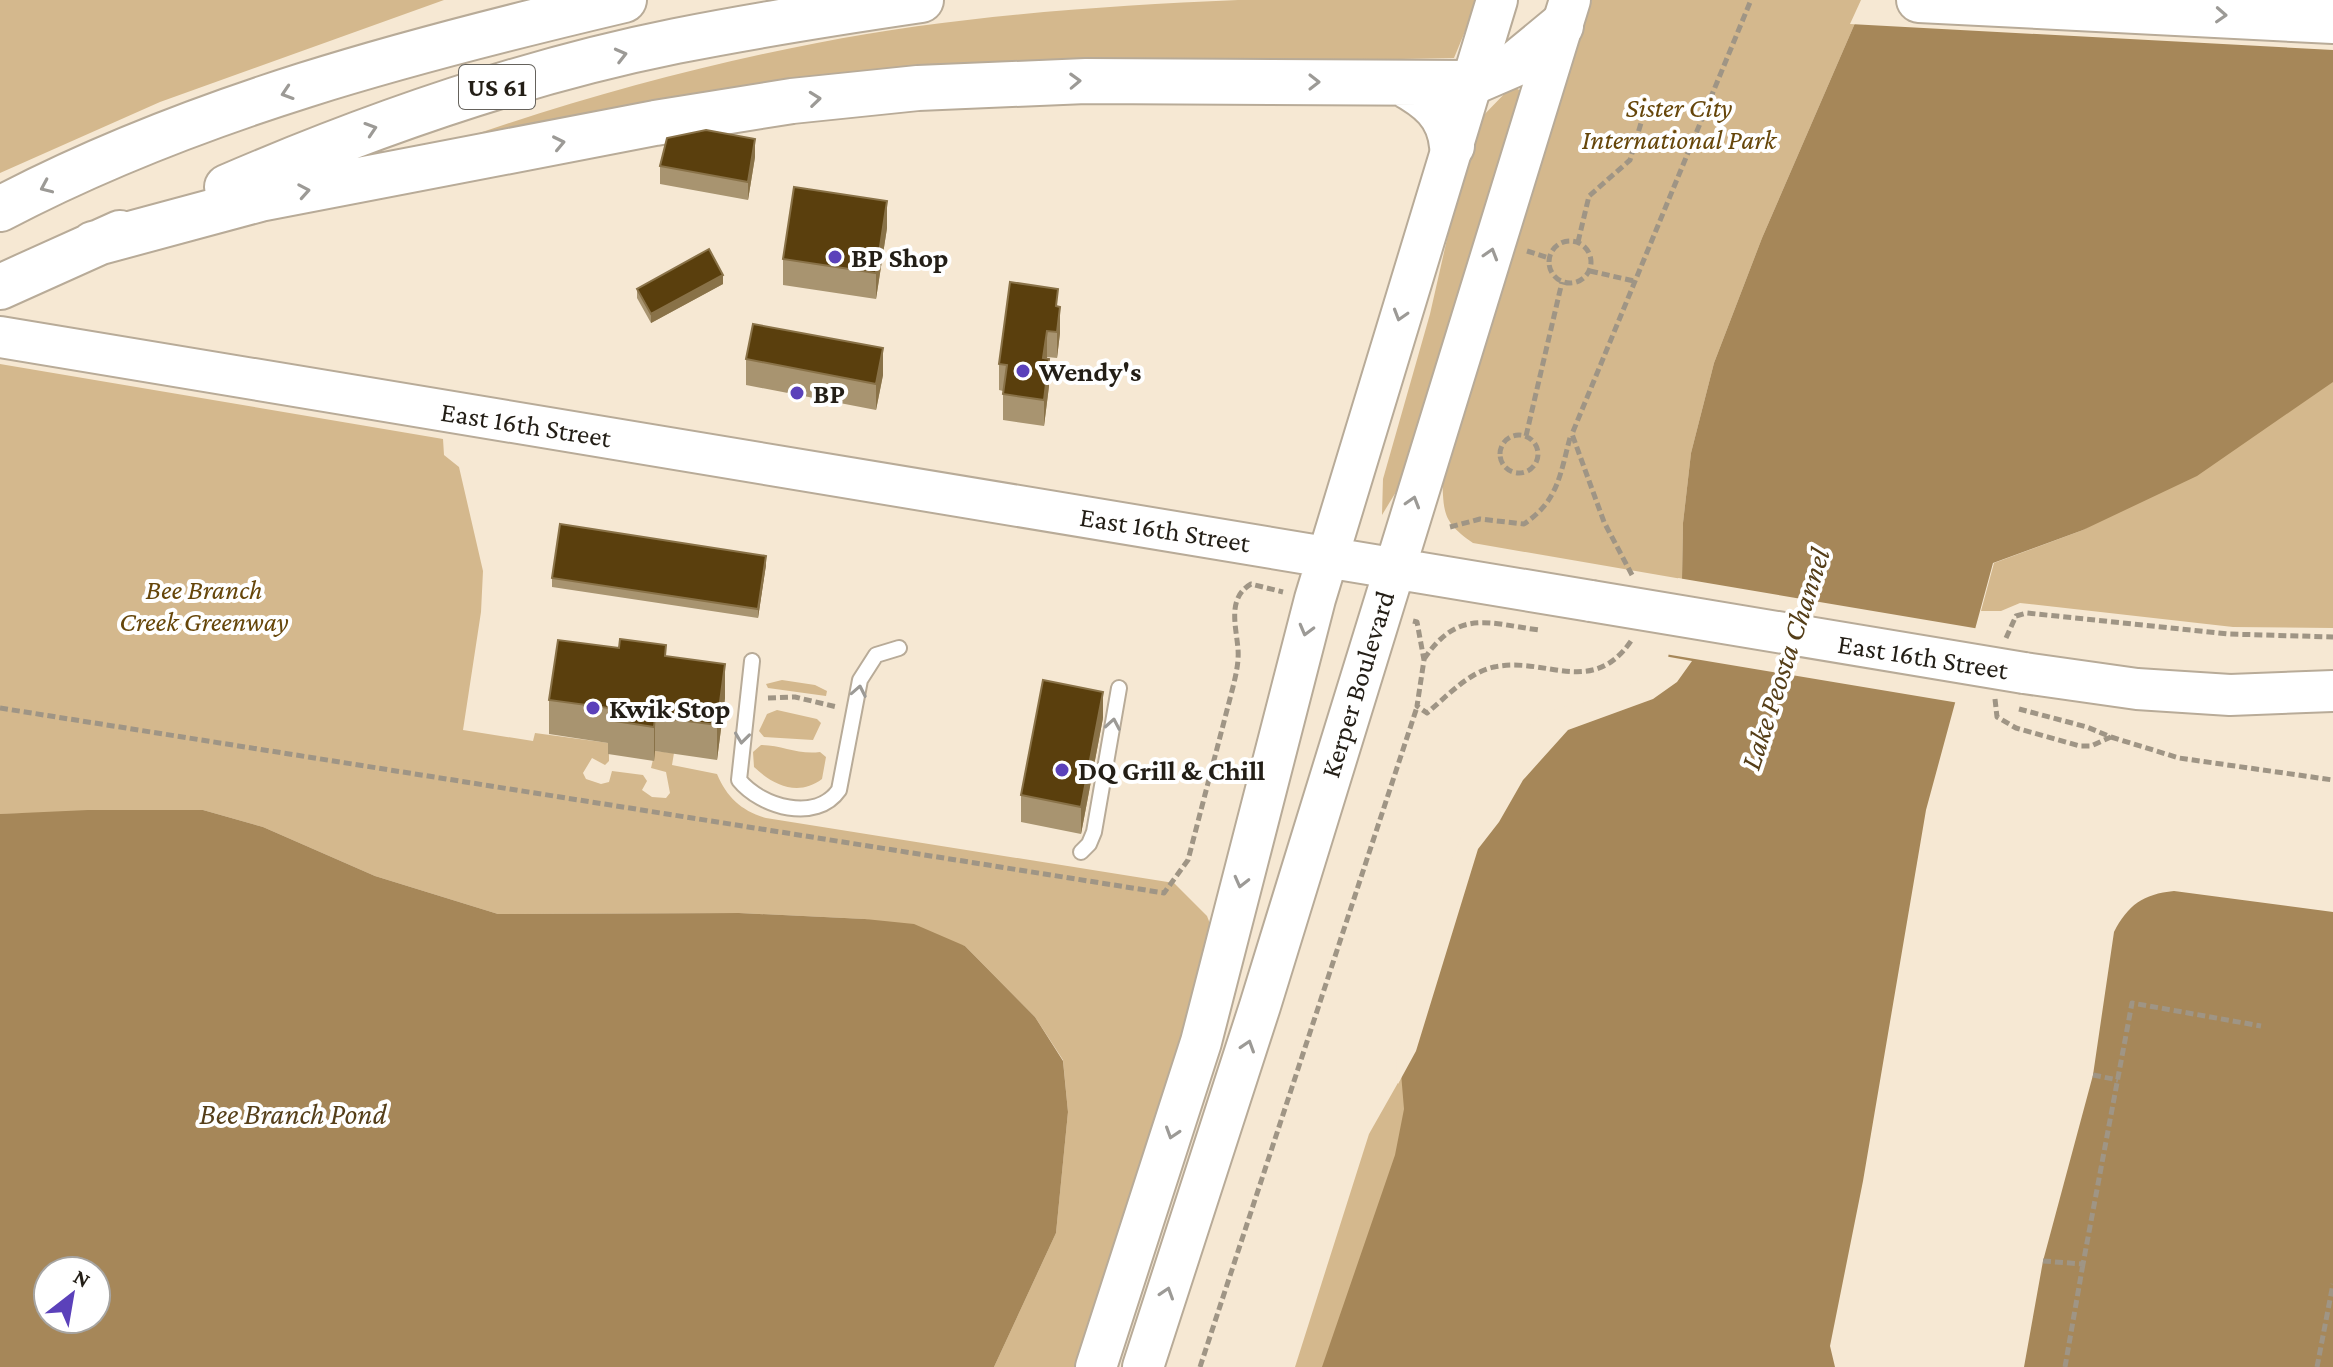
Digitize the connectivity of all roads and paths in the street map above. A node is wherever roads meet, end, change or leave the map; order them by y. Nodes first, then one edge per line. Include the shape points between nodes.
1 (561, 0) edge
2 (624, 0) edge
3 (921, 0) edge
4 (1497, 0) edge
5 (1751, 0) edge
6 (1919, 0) edge
7 (1566, 13) edge
8 (2333, 21) edge
9 (469, 37) junction
10 (1402, 83) junction
11 (1471, 83) junction
12 (1641, 123) dead end
13 (1452, 146) junction
14 (0, 209) edge
15 (1578, 242) junction
16 (93, 244) junction
17 (1590, 271) junction
18 (1634, 281) junction
19 (1562, 282) junction
20 (0, 287) edge
21 (0, 337) edge
22 (1572, 434) junction
23 (1526, 436) junction
24 (1450, 527) dead end
25 (1327, 555) junction
26 (1393, 567) junction
27 (1638, 586) dead end
28 (1417, 622) dead end
29 (1637, 627) dead end
30 (1543, 630) dead end
31 (899, 648) dead end
32 (1424, 660) junction
33 (752, 661) dead end
34 (1119, 688) dead end
35 (2333, 691) edge
36 (748, 695) junction
37 (1417, 706) junction
38 (856, 708) junction
39 (2111, 737) dead end
40 (2333, 780) edge
41 (1081, 852) dead end
42 (2261, 1026) dead end
43 (2093, 1075) dead end
44 (2118, 1080) junction
45 (2043, 1261) dead end
46 (2083, 1264) junction
47 (2333, 1284) edge
48 (1096, 1367) edge
49 (1143, 1367) edge
50 (1200, 1367) edge
51 (2065, 1367) edge
52 (2317, 1367) edge

1 - 9 highway
2 - 9 highway, US 61
16 -> 3 highway, US 61 via 335,141 506,84 674,41
4 - 11 main road, Kerper Boulevard
5 - 18 path
6 -> 8 highway
7 - 11 highway via 1515,64
26 -> 7 main road, Kerper Boulevard
9 -> 14 highway, US 61 via 173,131
10 - 11 highway
10 - 13 highway via 1437,107 1448,123
16 -> 10 highway via 260,199 792,101 949,86 1086,81
11 - 13 main road, Kerper Boulevard
12 - 15 path via 1630,160 1589,196
13 -> 25 main road, Kerper Boulevard
15 - 17 path via 1591,257
15 - 19 path via 1563,242 1551,251 1551,272
16 - 20 highway, US 61
17 - 18 path
17 - 19 path via 1575,284
18 - 22 path
19 - 23 path
21 - 25 main road, East 16th Street
22 - 24 path via 1556,491 1536,516 1524,524 1480,519
22 - 27 path via 1604,522
23 - 23 path via 1503,443 1501,461 1510,471 1528,471 1537,462 1536,444
25 - 26 main road, East 16th Street
25 -> 48 main road, Kerper Boulevard via 1201,1042
26 - 35 main road, East 16th Street, bridge via 2137,689 2215,694
49 -> 26 main road, Kerper Boulevard
28 - 32 path
29 - 37 path via 1611,665 1578,673 1497,666 1469,678 1427,713
30 - 32 path via 1473,621 1457,625
38 -> 31 lane via 868,665 876,655
32 - 37 path
33 - 36 lane
41 -> 34 lane via 1094,832
36 - 38 path
36 -> 38 lane via 739,780 764,801 789,806 815,809 831,802 839,790
37 - 50 path
39 - 40 path via 2179,758
42 - 44 path via 2132,1003
43 - 44 path
44 - 46 path
45 - 46 path
46 - 51 path
47 - 52 path

